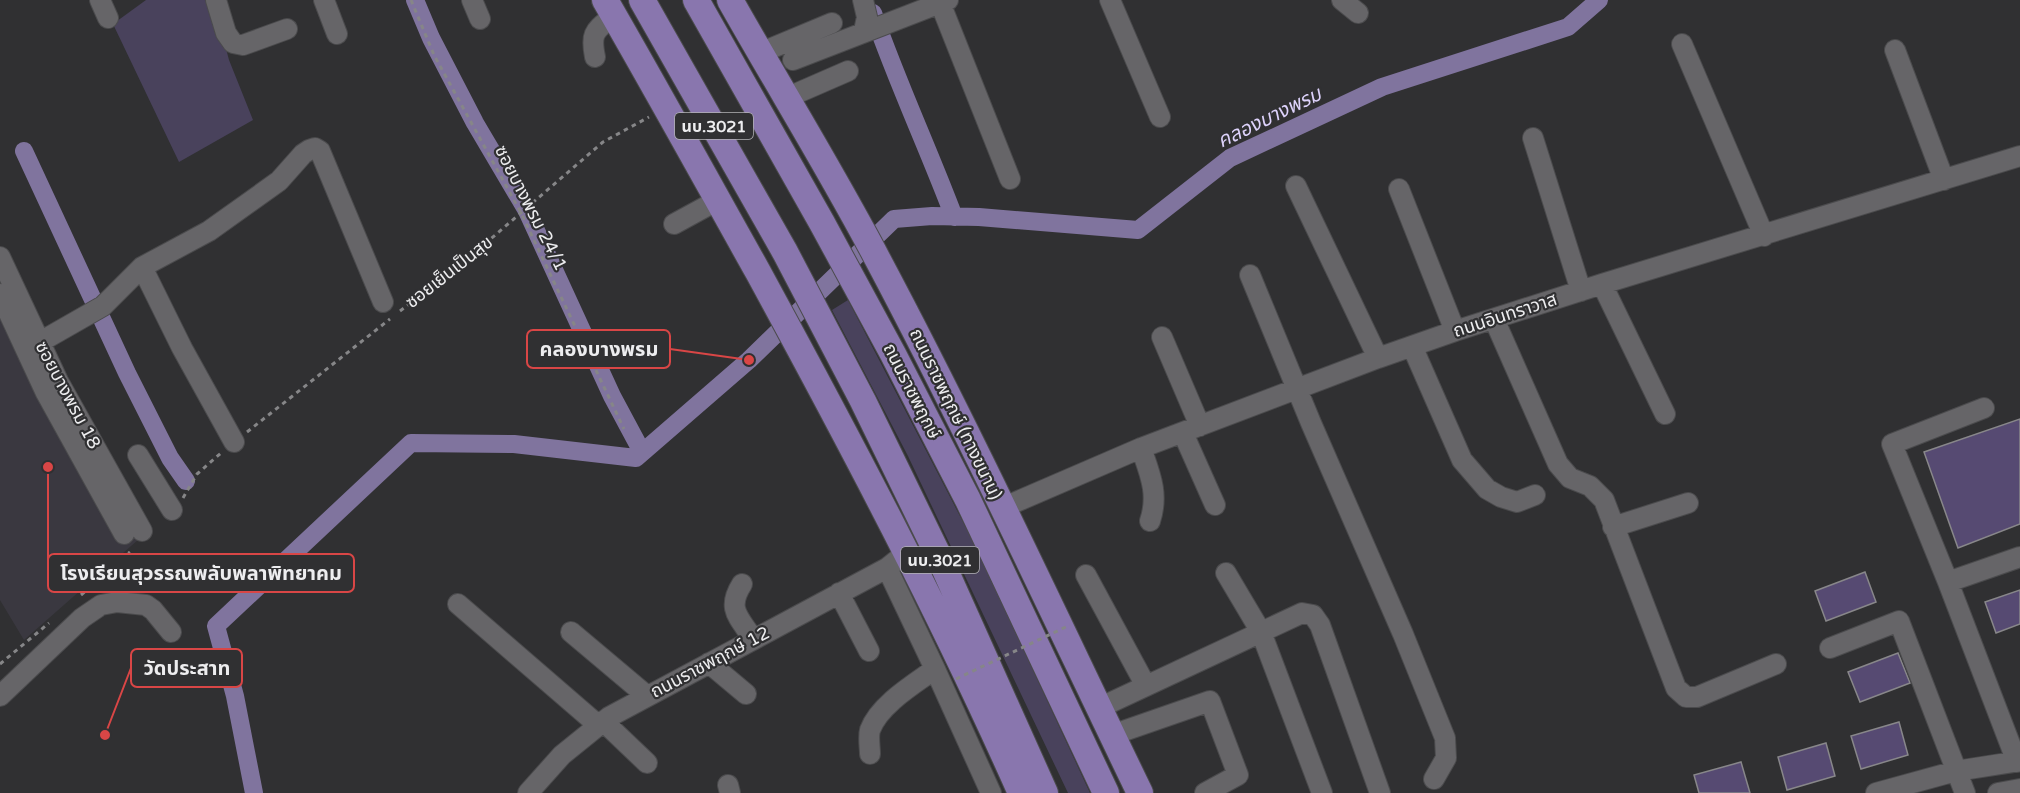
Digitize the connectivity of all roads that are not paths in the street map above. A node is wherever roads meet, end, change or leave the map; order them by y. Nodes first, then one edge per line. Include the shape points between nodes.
1 (99, 0) edge
2 (216, 0) edge
3 (324, 0) edge
4 (472, 0) edge
5 (642, 0) edge
6 (696, 0) edge
7 (715, 0) edge
8 (730, 0) edge
9 (862, 0) edge
10 (1110, 0) edge
11 (1342, 0) edge
12 (942, 1) edge
13 (610, 7) edge
14 (1358, 13) dead end
15 (108, 18) dead end
16 (480, 19) dead end
17 (832, 23) dead end
18 (287, 29) dead end
19 (871, 29) junction
20 (337, 34) dead end
21 (1682, 44) dead end
22 (757, 48) junction
23 (1895, 50) dead end
24 (595, 57) dead end
25 (793, 60) dead end
26 (848, 71) dead end
27 (786, 98) junction
28 (1160, 117) dead end
29 (1533, 138) dead end
30 (2020, 156) edge
31 (1010, 179) dead end
32 (1944, 180) junction
33 (1296, 186) dead end
34 (1399, 189) dead end
35 (718, 200) junction
36 (674, 224) dead end
37 (1764, 236) junction
38 (0, 256) edge
39 (142, 267) junction
40 (1250, 275) dead end
41 (1602, 284) junction
42 (1581, 291) junction
43 (0, 294) edge
44 (383, 302) dead end
45 (1494, 319) junction
46 (1455, 331) junction
47 (1162, 336) dead end
48 (40, 342) junction
49 (1412, 346) junction
50 (1378, 358) junction
51 (1298, 390) junction
52 (1984, 408) dead end
53 (1665, 414) dead end
54 (1192, 429) junction
55 (234, 442) road end
56 (1141, 448) junction
57 (138, 455) dead end
58 (157, 486) junction
59 (1535, 495) dead end
60 (128, 503) junction
61 (1688, 503) dead end
62 (1215, 505) dead end
63 (1002, 508) junction
64 (172, 510) road end
65 (1150, 521) dead end
66 (1613, 527) junction
67 (907, 552) junction
68 (2020, 557) edge
69 (886, 568) junction
70 (1226, 573) dead end
71 (1086, 574) dead end
72 (1948, 582) junction
73 (742, 584) dead end
74 (838, 593) junction
75 (458, 604) dead end
76 (171, 632) dead end
77 (571, 632) dead end
78 (1261, 632) junction
79 (753, 639) junction
80 (1830, 648) dead end
81 (869, 651) dead end
82 (709, 663) junction
83 (1776, 664) dead end
84 (935, 669) junction
85 (1146, 686) junction
86 (746, 694) dead end
87 (0, 696) edge
88 (647, 696) junction
89 (1099, 708) junction
90 (601, 723) junction
91 (1112, 735) junction
92 (870, 754) dead end
93 (2019, 761) edge
94 (647, 764) dead end
95 (1956, 771) junction
96 (1434, 779) dead end
97 (2020, 789) edge
98 (528, 793) edge
99 (991, 793) edge
100 (1020, 793) edge
101 (1045, 793) edge
102 (1106, 793) edge
103 (1140, 793) edge
104 (1205, 793) edge
105 (1322, 793) edge
106 (1380, 793) edge
107 (1876, 793) edge
108 (1965, 793) edge
109 (1998, 793) edge

1 - 15 street
2 - 18 street via 233,43 243,45
3 - 20 street
4 - 16 street
5 - 101 main road, นบ.3021 via 785,252 863,401 942,563
6 - 102 main road, ถนนราชพฤกษ์ / นบ.3021 via 893,354 968,500
7 - 27 main road via 760,70
8 - 22 main road
9 - 19 street
10 - 28 street
11 - 14 street
12 - 19 street
12 - 31 street
13 - 24 street via 592,41
13 - 35 main road, นบ.3021
17 - 22 street
19 - 25 street
21 - 37 street
22 - 27 main road, ถนนราชพฤกษ์ (ทางขนาน)
23 - 32 street
26 - 27 street
27 - 63 main road, ถนนราชพฤกษ์ (ทางขนาน) via 847,201
29 - 42 street
30 - 32 street, ถนนอินทราวาส
32 - 37 street, ถนนอินทราวาส
33 - 50 street
34 - 46 street
35 - 36 street
35 - 67 main road, นบ.3021
37 - 41 street, ถนนอินทราวาส
38 - 48 street, ซอยบางพรม 18
39 - 44 street via 209,231 279,182 303,154 315,148
39 - 48 street via 98,309
39 - 55 street
40 - 51 street
41 - 42 street, ถนนอินทราวาส
41 - 53 street
42 - 45 street, ถนนอินทราวาส
43 - 60 street, ซอยบางพรม 18 via 46,393 133,538
45 - 46 street, ถนนอินทราวาส
45 - 66 street via 1558,464 1570,478 1590,486 1604,500
46 - 49 street, ถนนอินทราวาส
47 - 54 street
48 - 60 street, ซอยบางพรม 18
49 - 50 street, ถนนอินทราวาส
49 - 59 street via 1462,460 1487,489 1501,497 1517,502
50 - 51 street, ถนนอินทราวาส
51 - 54 street, ถนนอินทราวาส
51 - 96 street via 1444,738 1446,758
52 - 72 street via 1892,444
54 - 56 street, ถนนอินทราวาส
54 - 62 street
56 - 63 street, ถนนอินทราวาส
56 - 65 street via 1153,487
57 - 58 street
58 - 60 street
58 - 64 street
61 - 66 street
63 - 89 main road, ถนนราชพฤกษ์ (ทางขนาน)
66 - 83 street via 1676,688 1686,697 1697,697
67 - 69 street, ถนนราชพฤกษ์ 12
67 - 100 main road, นบ.3021
68 - 72 street
69 - 74 street, ถนนราชพฤกษ์ 12
69 - 84 street
70 - 78 street
71 - 85 street
72 - 93 street
73 - 79 street via 735,596 735,612
74 - 79 street, ถนนราชพฤกษ์ 12
74 - 81 street
75 - 90 street
76 - 87 street via 146,605 101,605 82,618
77 - 88 street
78 - 85 street
78 - 105 street
78 - 106 street via 1302,613 1313,615 1320,625
79 - 82 street, ถนนราชพฤกษ์ 12
80 - 95 street via 1899,621
82 - 86 street
82 - 88 street, ถนนราชพฤกษ์ 12
84 - 92 street via 901,693 882,713 870,731
84 - 99 street
85 - 89 street
88 - 90 street, ถนนราชพฤกษ์ 12
89 - 91 main road, ถนนราชพฤกษ์ (ทางขนาน)
90 - 94 street
90 - 98 street, ถนนราชพฤกษ์ 12 via 562,755
91 - 103 main road, ถนนราชพฤกษ์ (ทางขนาน)
91 - 104 street via 1210,701 1238,775
93 - 95 street
95 - 107 street
95 - 108 street
97 - 109 street

